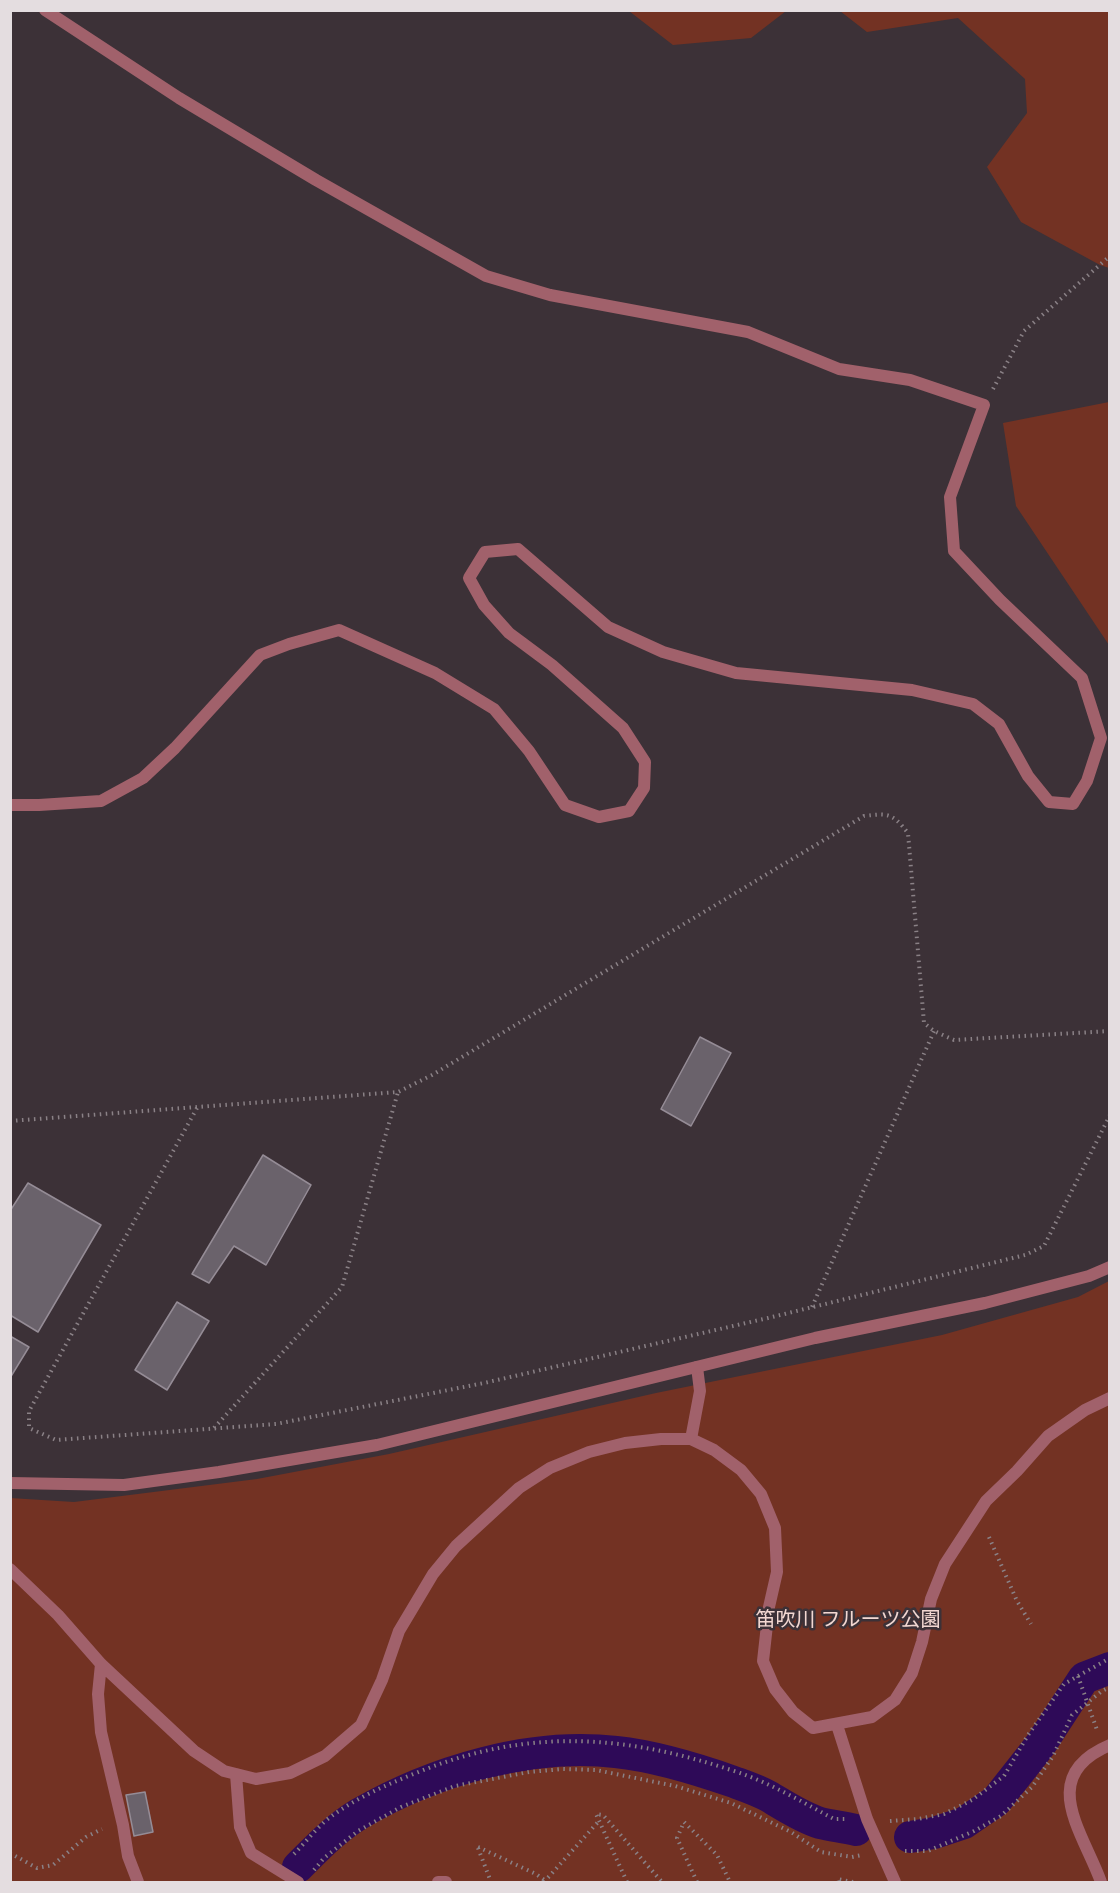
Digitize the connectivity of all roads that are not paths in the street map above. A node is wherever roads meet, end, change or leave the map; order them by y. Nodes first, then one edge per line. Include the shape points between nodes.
1 (45, 10) edge
2 (10, 805) edge
3 (1110, 1267) edge
4 (697, 1367) junction
5 (1110, 1398) edge
6 (691, 1440) junction
7 (10, 1483) edge
8 (10, 1569) edge
9 (101, 1664) junction
10 (837, 1725) junction
11 (1107, 1746) edge
12 (236, 1774) junction
13 (138, 1882) edge
14 (298, 1882) edge
15 (438, 1882) edge
16 (446, 1882) edge
17 (895, 1882) edge
18 (1101, 1882) edge

1 - 2 street via 179,98 486,276 550,295 748,332 839,369 910,380 984,405 950,497 954,551 1082,678 1101,738 1087,782 1073,804 1049,802 1028,776 999,724 973,704 912,690 736,673 663,652 609,627 518,549 485,552 469,578 484,605 509,633 623,728 645,762 645,788 628,811 599,817 565,805 529,751 494,709 435,673 339,630 260,655 143,778 101,801
3 - 4 street via 985,1303
4 - 6 street via 700,1391
4 - 7 street via 377,1445 230,1470 124,1485
5 - 10 street via 1048,1436 986,1501 945,1564 931,1599 912,1673 895,1700 872,1717
6 - 10 street via 714,1450 741,1470 761,1494 775,1528 777,1572 763,1661 775,1689 793,1712 813,1728
6 - 12 street via 625,1443 589,1452 550,1468 519,1488 456,1546 434,1574 399,1631 361,1725 325,1756 290,1773 256,1779
8 - 9 street
9 - 12 street via 194,1751 224,1771
9 - 13 street via 101,1732
10 - 17 street via 867,1819
11 - 18 street via 1086,1758 1074,1773 1068,1802
12 - 14 street via 240,1827 251,1853
15 - 16 street

